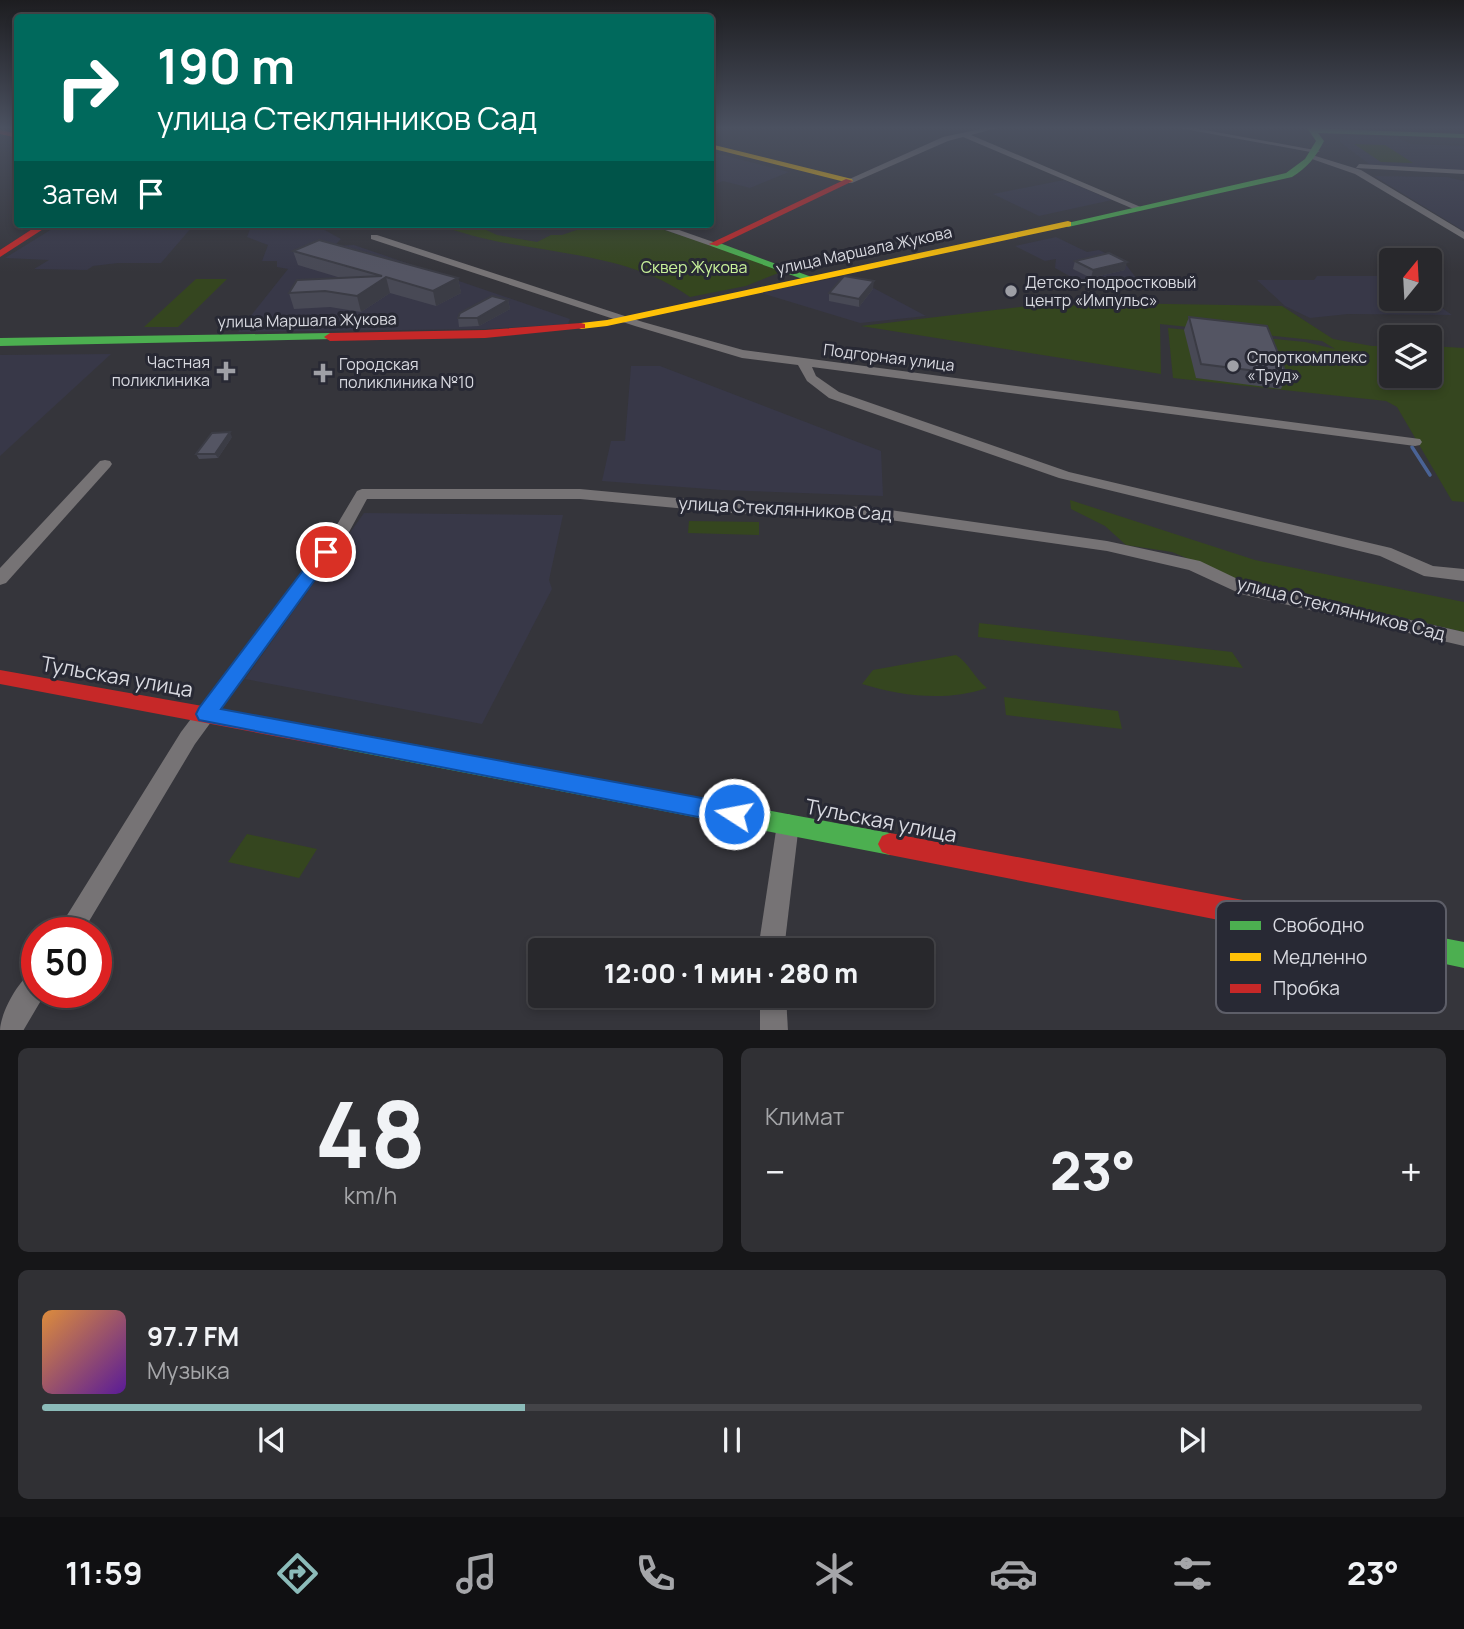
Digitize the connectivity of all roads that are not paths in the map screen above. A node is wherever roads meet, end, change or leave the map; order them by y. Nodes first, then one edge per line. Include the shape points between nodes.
1 (829, 176) edge
2 (861, 176) edge
3 (1062, 176) edge
4 (1286, 176) edge
5 (1368, 176) edge
6 (849, 181) junction
7 (1139, 208) junction
8 (40, 228) edge
9 (665, 228) edge
10 (1464, 236) edge
11 (374, 237) dead end
12 (714, 244) junction
13 (0, 254) edge
14 (812, 279) junction
15 (625, 319) junction
16 (0, 342) edge
17 (804, 364) junction
18 (1415, 442) dead end
19 (105, 464) dead end
20 (1464, 575) edge
21 (0, 579) edge
22 (1464, 639) edge
23 (0, 677) edge
24 (206, 714) junction
25 (788, 824) junction
26 (1216, 907) edge
27 (78, 917) edge
28 (771, 938) edge
29 (1446, 952) edge
30 (1464, 955) edge
31 (21, 1008) edge
32 (773, 1008) edge
33 (8, 1030) edge
34 (774, 1030) edge

1 - 6 main road
2 - 6 street
3 - 7 street
4 - 7 main road, улица Маршала Жукова
5 - 10 street
6 - 12 main road
7 - 14 main road, улица Маршала Жукова
8 - 13 main road
9 - 12 street
11 - 15 street, Подгорная улица
12 - 14 main road
14 - 15 main road, улица Маршала Жукова
15 - 16 main road, улица Маршала Жукова via 485,334
15 - 17 street, Подгорная улица via 742,354
17 - 18 street, Подгорная улица
17 - 20 street via 811,378 834,396 1064,475 1385,552 1430,572
19 - 21 street
22 - 24 street, улица Стеклянников Сад via 1241,588 1194,565 1157,556 869,512 730,508 580,494 362,494 342,530
23 - 24 main road, Тульская улица
24 - 25 main road, Тульская улица
24 - 27 street
25 - 26 main road, Тульская улица
25 - 28 street
29 - 30 main road, Тульская улица
31 - 33 street
32 - 34 street

